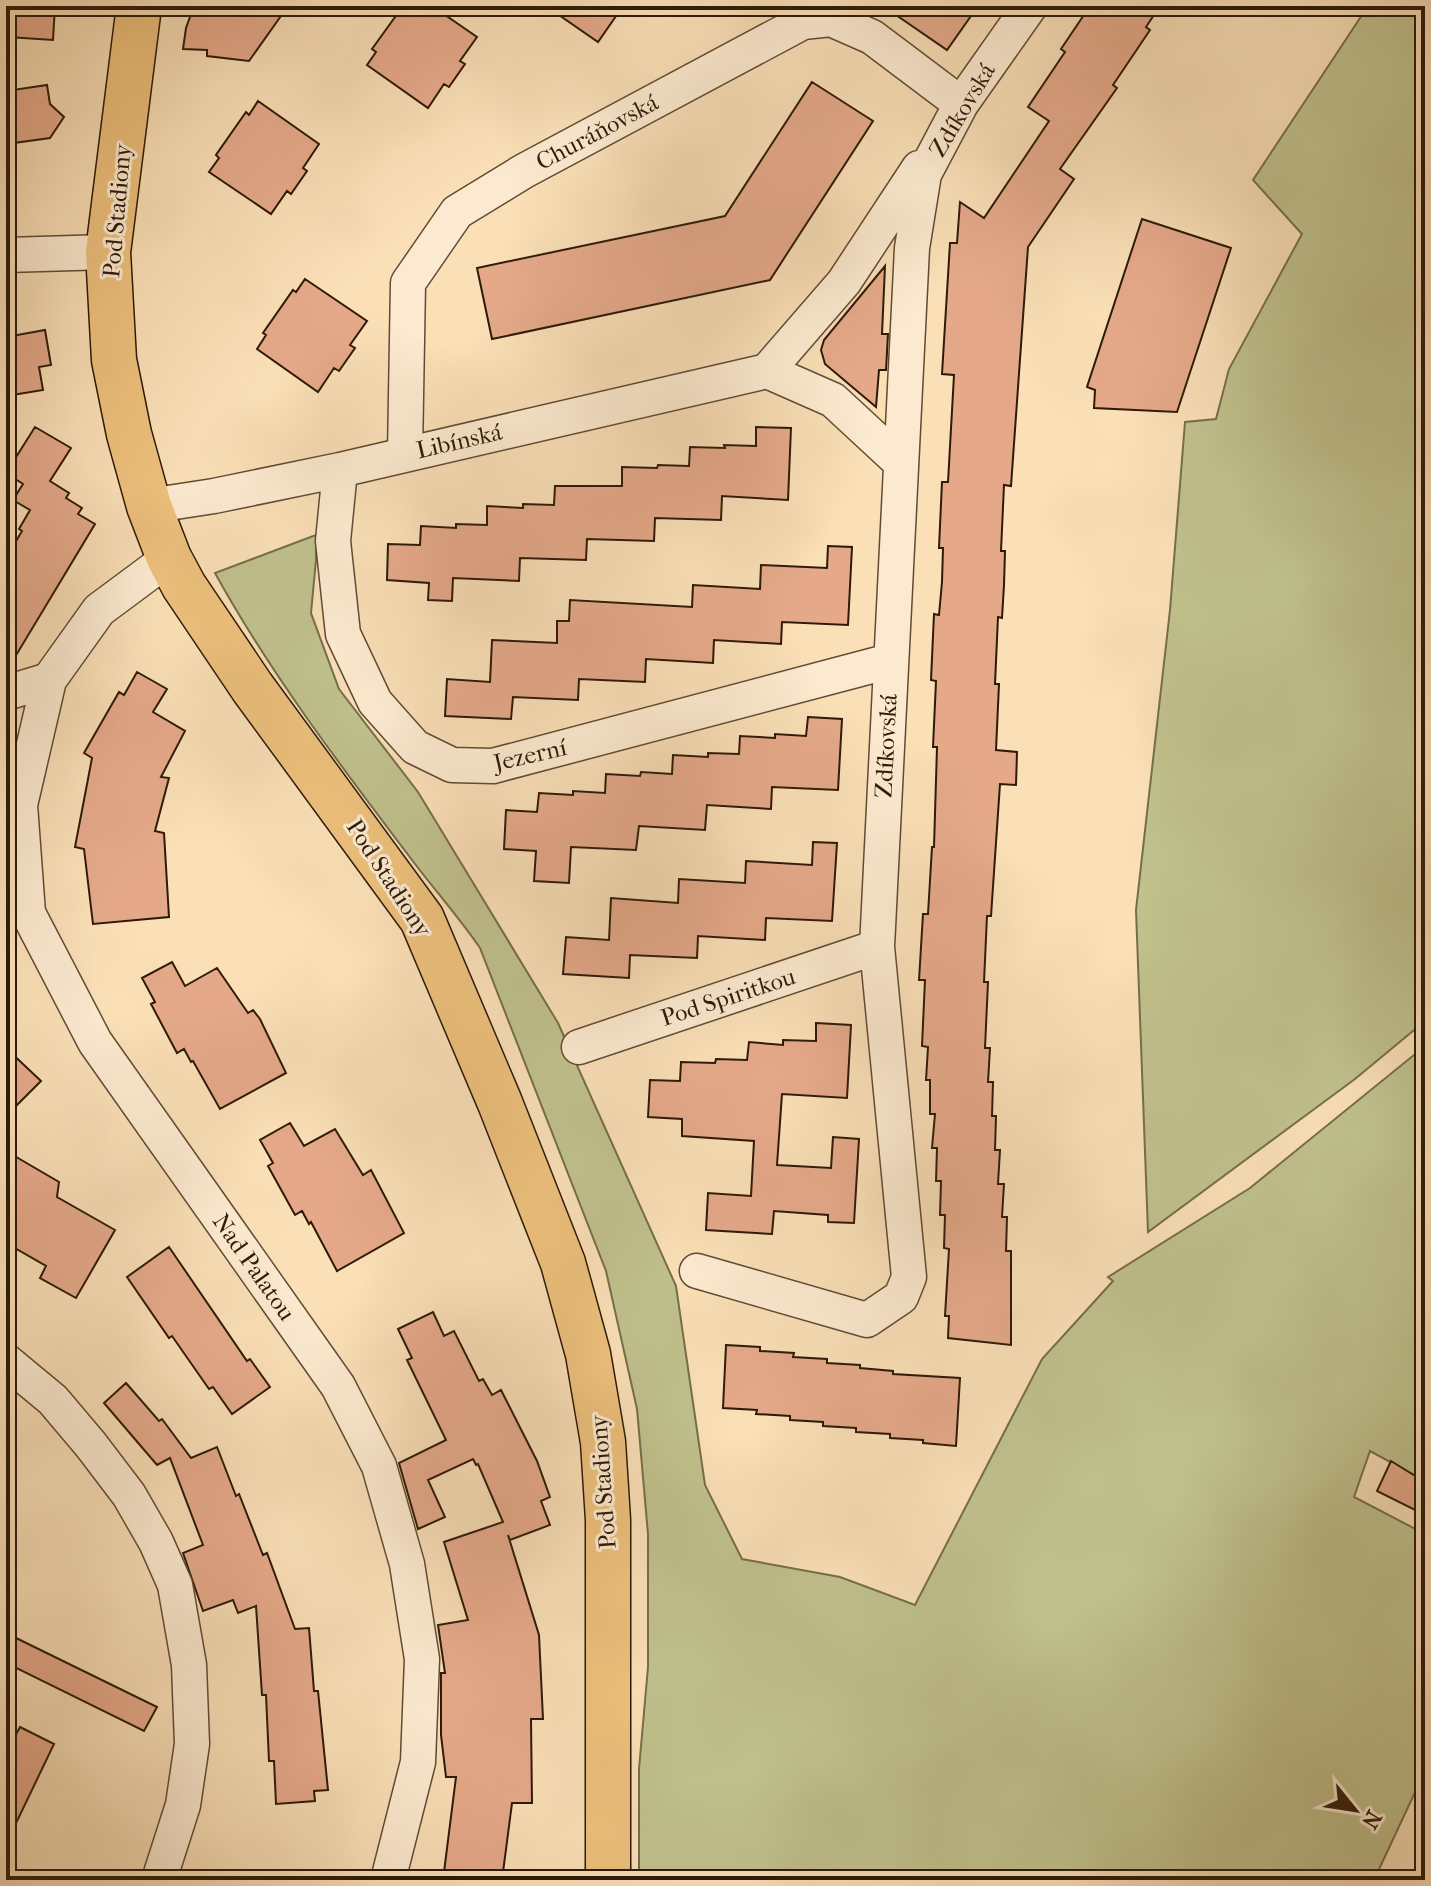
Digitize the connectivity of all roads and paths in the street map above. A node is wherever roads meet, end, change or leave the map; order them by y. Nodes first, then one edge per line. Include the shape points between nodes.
1 (139, 6) edge
2 (1030, 6) edge
3 (961, 104) junction
4 (108, 252) junction
5 (6, 255) edge
6 (767, 371) junction
7 (405, 453) junction
8 (900, 462) junction
9 (340, 470) junction
10 (149, 506) junction
11 (169, 558) junction
12 (890, 661) junction
13 (49, 680) junction
14 (6, 693) edge
15 (877, 947) junction
16 (579, 1047) dead end
17 (697, 1271) dead end
18 (6, 1361) edge
19 (159, 1880) edge
20 (388, 1880) edge
21 (608, 1880) edge

1 - 4 main road, Pod Stadiony
2 - 3 street, Zdíkovská
3 - 6 street via 844,282
3 - 7 street, Churáňovská via 872,37 831,19 803,22 457,212 408,283
3 - 8 street, Zdíkovská via 924,174 912,248
4 - 5 street
4 - 10 main road, Pod Stadiony via 114,360
6 - 7 street, Libínská
6 - 8 street via 833,400
7 - 9 street, Libínská
8 - 12 street, Zdíkovská
9 - 10 street, Libínská
9 - 12 street, Jezerní via 333,541 343,634 375,702 415,747 452,765 493,766
10 - 11 main road, Pod Stadiony
11 - 13 street via 99,610
11 - 21 main road, Pod Stadiony via 252,687 422,919 563,1263 588,1354 603,1442 609,1579
12 - 15 street, Zdíkovská
13 - 14 street
13 - 20 street, Nad Palatou via 20,805 28,913 95,1042 338,1386 379,1466 407,1564 422,1659 418,1762
15 - 16 street, Pod Spiritkou
15 - 17 street, Zdíkovská via 909,1277 901,1297 867,1320
18 - 19 street via 53,1400 129,1495 175,1585 189,1665 192,1744 183,1805

